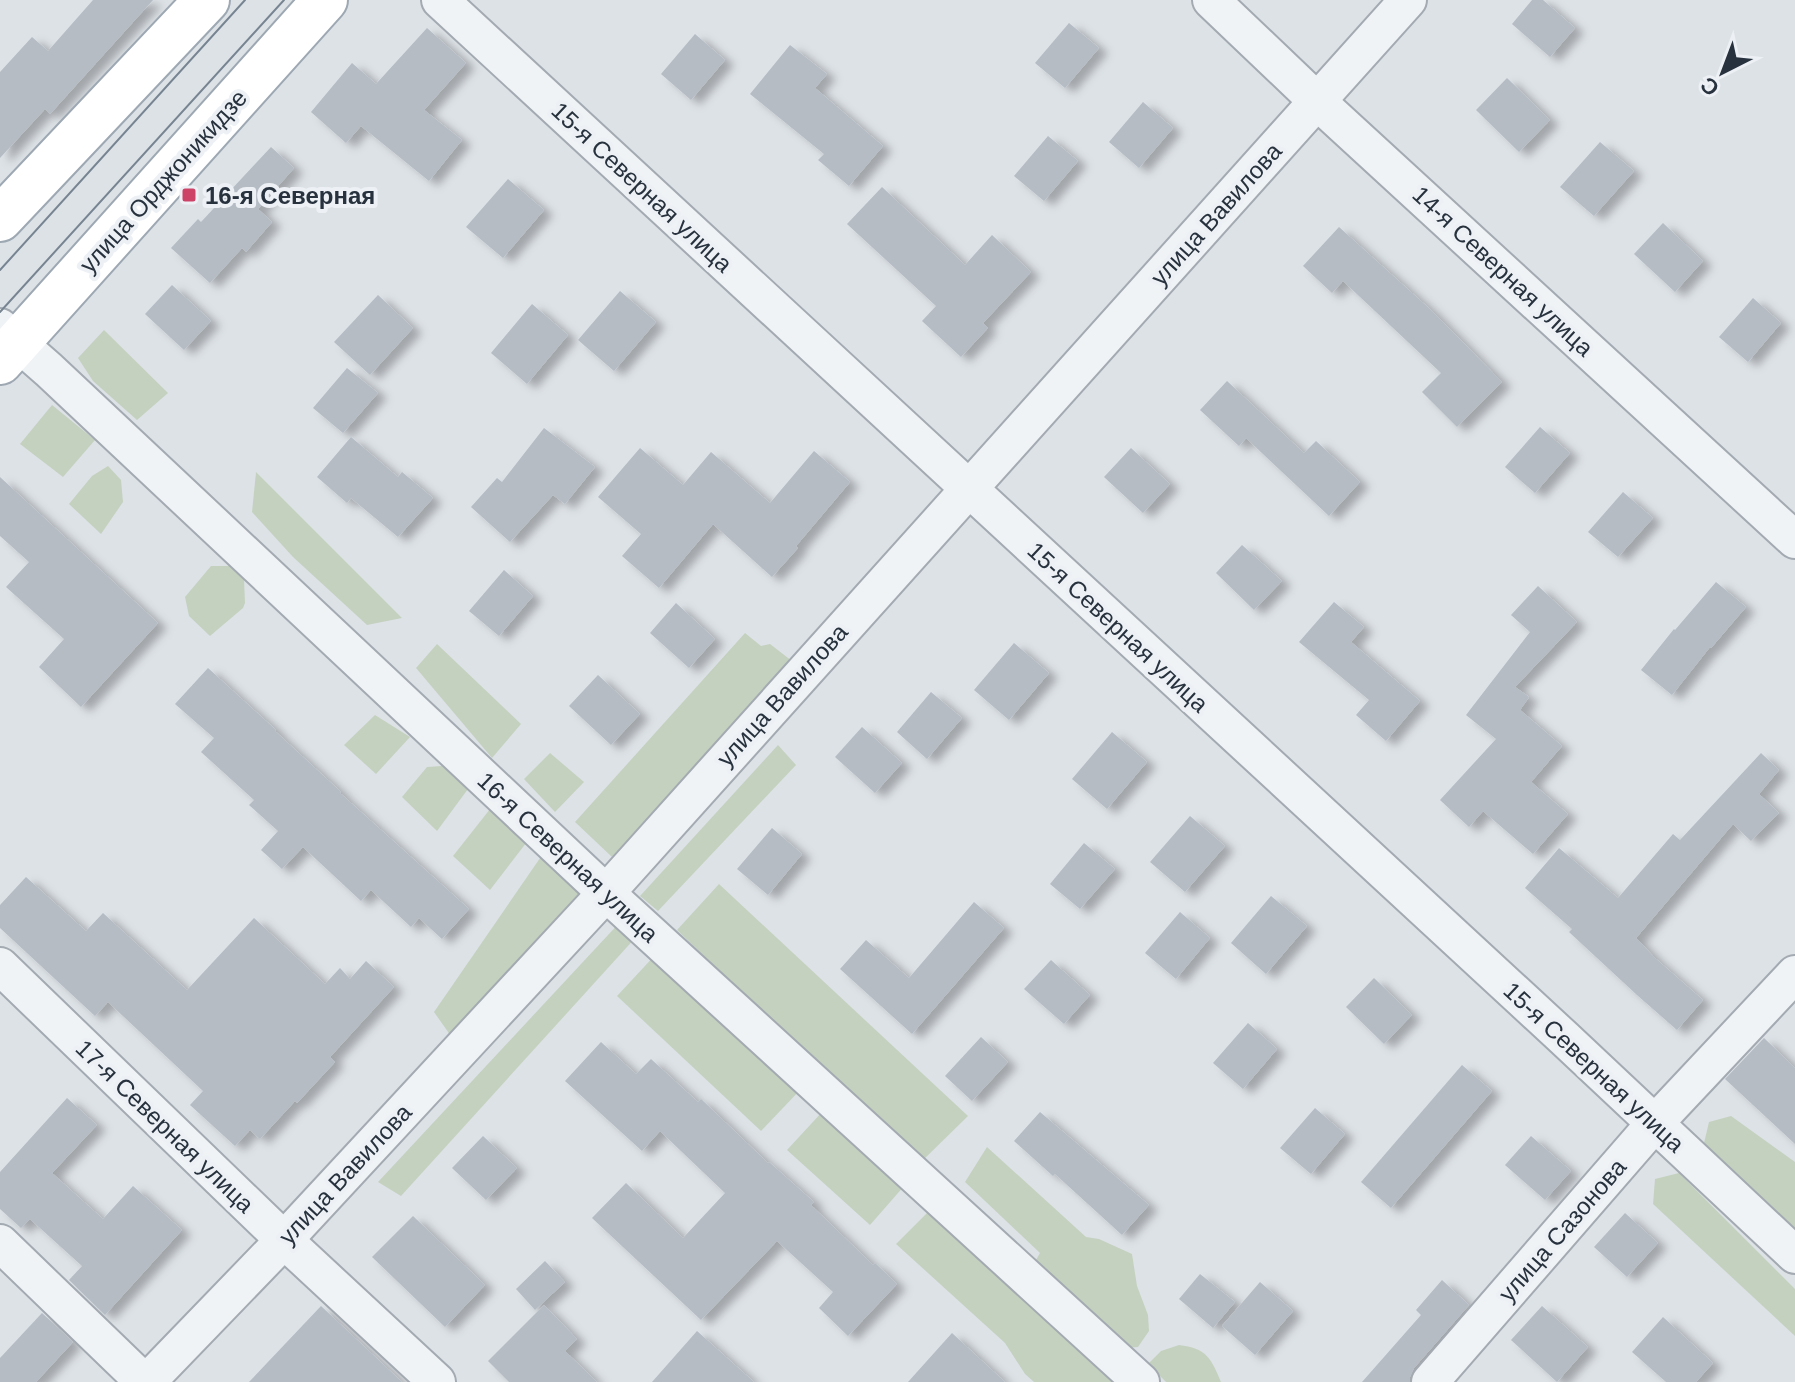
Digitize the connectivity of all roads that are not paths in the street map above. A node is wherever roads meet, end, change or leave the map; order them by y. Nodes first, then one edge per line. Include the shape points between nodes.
1 (207, 0) edge
2 (325, 0) edge
3 (440, 0) edge
4 (1211, 0) edge
5 (1408, 0) edge
6 (1318, 102) junction
7 (0, 219) edge
8 (6, 344) edge
9 (968, 488) junction
10 (1795, 540) edge
11 (606, 893) junction
12 (0, 966) edge
13 (1795, 974) edge
14 (1655, 1123) junction
15 (284, 1240) junction
16 (0, 1243) edge
17 (1795, 1255) edge
18 (146, 1382) edge
19 (437, 1382) edge
20 (1141, 1382) edge
21 (1430, 1382) edge

1 - 7 main road
2 - 8 main road, улица Орджоникидзе
3 - 9 street, 15-я Северная улица
4 - 6 street, 14-я Северная улица
5 - 6 street, улица Вавилова
6 - 9 street, улица Вавилова
6 - 10 street, 14-я Северная улица
8 - 11 street, 16-я Северная улица via 49,370
9 - 11 street, улица Вавилова
9 - 14 street, 15-я Северная улица
11 - 15 street, улица Вавилова
11 - 20 street, 16-я Северная улица
12 - 15 street, 17-я Северная улица
13 - 14 street, улица Сазонова
14 - 17 street, 15-я Северная улица
14 - 21 street, улица Сазонова
15 - 18 street, улица Вавилова
15 - 19 street, 17-я Северная улица
16 - 18 street

